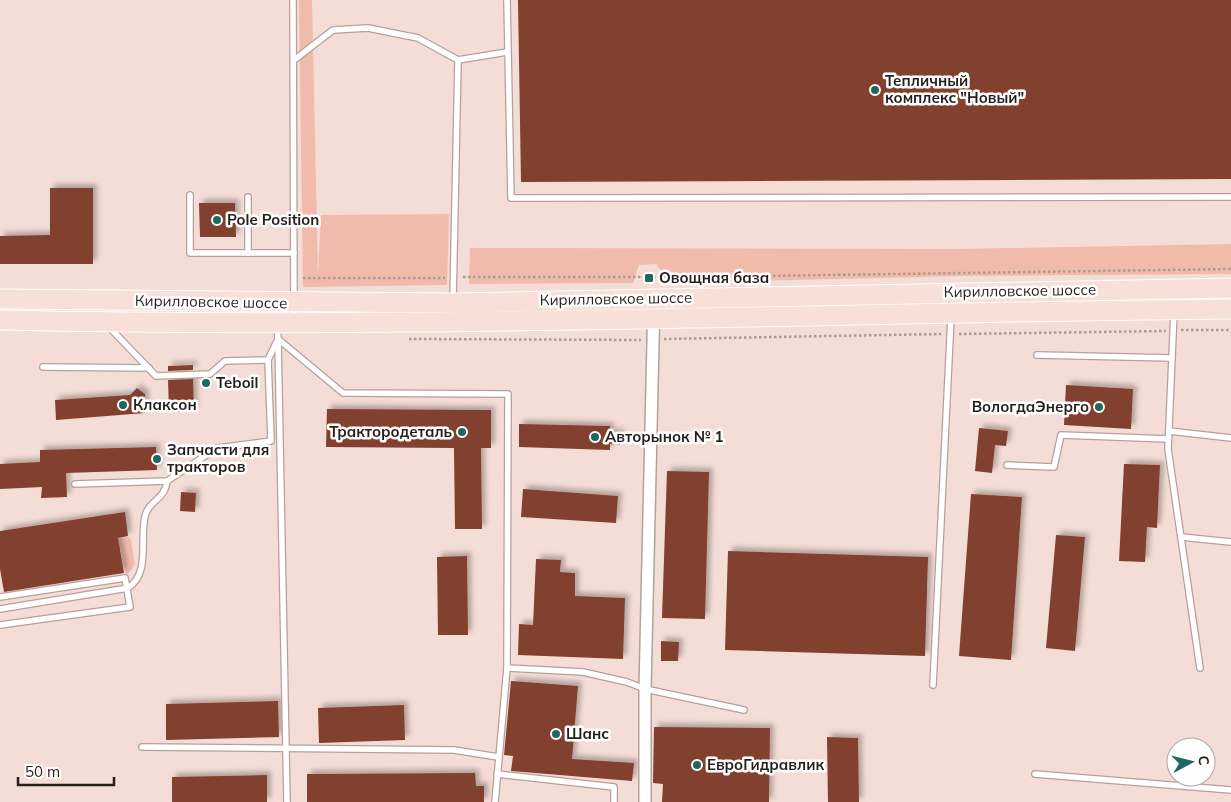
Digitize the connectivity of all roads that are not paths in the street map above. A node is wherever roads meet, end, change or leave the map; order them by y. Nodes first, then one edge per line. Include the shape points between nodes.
1 (293, 0) edge
2 (507, 0) edge
3 (507, 52) junction
4 (294, 60) junction
5 (458, 60) junction
6 (190, 195) dead end
7 (248, 197) dead end
8 (1231, 197) edge
9 (248, 253) junction
10 (294, 253) junction
11 (1231, 288) edge
12 (0, 299) edge
13 (654, 299) junction
14 (294, 302) junction
15 (453, 303) junction
16 (1231, 309) edge
17 (1174, 310) junction
18 (951, 314) junction
19 (655, 319) junction
20 (0, 320) edge
21 (104, 322) junction
22 (283, 328) junction
23 (1037, 355) dead end
24 (1172, 358) junction
25 (268, 360) junction
26 (43, 367) dead end
27 (148, 368) junction
28 (1169, 431) junction
29 (1231, 438) edge
30 (1168, 439) junction
31 (1007, 465) dead end
32 (168, 481) junction
33 (75, 484) dead end
34 (1181, 538) junction
35 (1231, 542) edge
36 (128, 588) junction
37 (0, 597) edge
38 (0, 609) edge
39 (0, 626) edge
40 (507, 668) junction
41 (1200, 668) dead end
42 (933, 685) dead end
43 (645, 689) junction
44 (744, 710) dead end
45 (142, 747) dead end
46 (286, 749) junction
47 (498, 757) junction
48 (498, 774) junction
49 (1035, 774) dead end
50 (1231, 790) edge
51 (287, 802) edge
52 (495, 802) edge
53 (614, 802) edge
54 (645, 802) edge

1 - 4 lane
2 - 3 lane
3 - 5 lane
3 - 8 lane via 511,198
4 - 5 lane via 333,30 368,28 418,38
4 - 10 lane
5 - 15 lane
6 - 9 lane via 190,253
7 - 9 lane
9 - 10 lane
10 - 14 lane
11 - 13 main road, Кирилловское шоссе
12 - 14 main road, Кирилловское шоссе
13 - 15 main road, Кирилловское шоссе
13 - 19 street
14 - 15 main road, Кирилловское шоссе
14 - 22 lane
16 - 17 main road, Кирилловское шоссе
17 - 18 main road, Кирилловское шоссе
17 - 24 lane
18 - 19 main road, Кирилловское шоссе
18 - 42 lane
19 - 22 main road, Кирилловское шоссе
19 - 43 street
20 - 21 main road, Кирилловское шоссе
21 - 22 main road, Кирилловское шоссе
21 - 27 lane
22 - 25 lane
22 - 40 lane via 342,393 508,394
22 - 46 lane
23 - 24 lane
24 - 28 lane
25 - 27 lane via 224,361 210,374 156,376
25 - 32 lane via 271,441 217,448
26 - 27 lane
28 - 29 lane
28 - 30 lane
30 - 31 lane via 1061,435 1054,466
30 - 34 lane
32 - 33 lane
32 - 36 lane via 166,491 146,512 142,563 135,583
34 - 35 lane
34 - 41 lane
36 - 37 lane via 125,578
36 - 38 lane
36 - 39 lane via 130,606
40 - 43 lane via 583,672
40 - 47 lane
43 - 44 lane
43 - 54 street
45 - 46 lane
46 - 47 lane via 454,750
46 - 51 lane
47 - 48 lane
48 - 52 lane
48 - 53 lane via 614,787
49 - 50 lane

